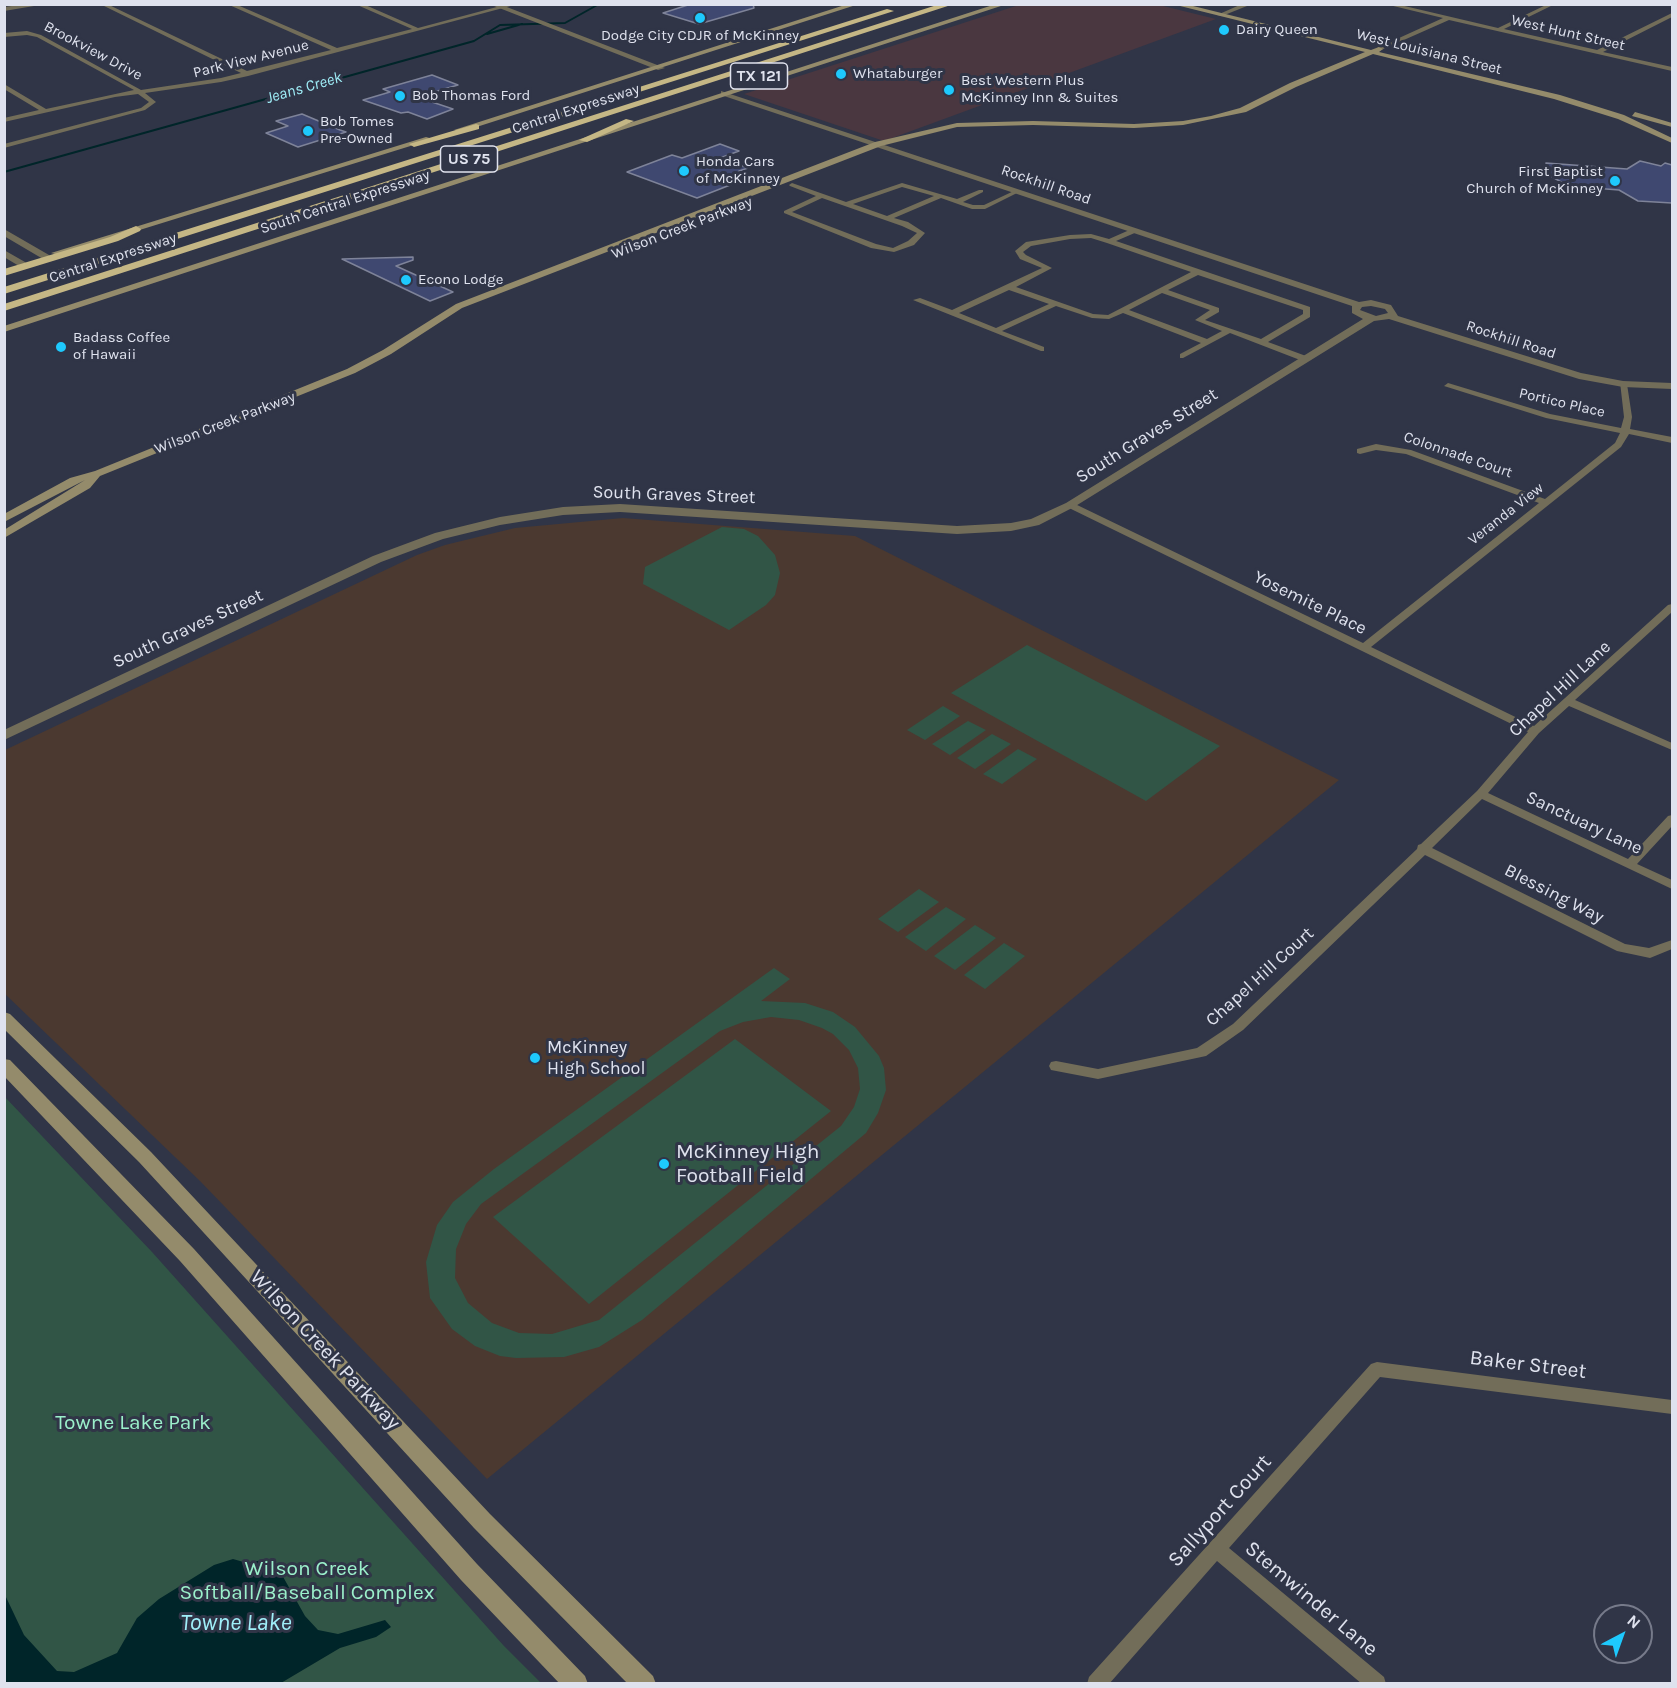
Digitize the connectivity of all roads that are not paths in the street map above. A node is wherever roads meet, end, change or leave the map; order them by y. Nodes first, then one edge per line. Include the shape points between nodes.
1 (44, 4) edge
2 (102, 4) edge
3 (229, 4) edge
4 (357, 4) edge
5 (492, 4) edge
6 (516, 4) edge
7 (856, 4) edge
8 (950, 4) edge
9 (1004, 4) edge
10 (1175, 4) edge
11 (1197, 4) edge
12 (1249, 4) edge
13 (1387, 4) edge
14 (1553, 4) edge
15 (502, 8) junction
16 (4, 9) edge
17 (933, 10) junction
18 (1224, 14) junction
19 (1672, 15) edge
20 (1448, 18) junction
21 (416, 29) junction
22 (1498, 30) junction
23 (4, 35) edge
24 (336, 50) junction
25 (1375, 50) junction
26 (1598, 52) junction
27 (661, 68) junction
28 (1672, 69) edge
29 (248, 74) junction
30 (4, 86) edge
31 (1527, 87) junction
32 (140, 91) junction
33 (724, 93) junction
34 (17, 94) junction
35 (4, 97) edge
36 (45, 111) junction
37 (4, 120) edge
38 (1672, 125) edge
39 (970, 126) junction
40 (1658, 133) junction
41 (1672, 135) edge
42 (584, 140) junction
43 (1672, 141) edge
44 (414, 144) junction
45 (878, 144) junction
46 (4, 146) edge
47 (889, 148) junction
48 (792, 185) junction
49 (981, 191) dead end
50 (1018, 191) junction
51 (822, 196) junction
52 (940, 196) junction
53 (957, 202) junction
54 (847, 204) junction
55 (888, 218) junction
56 (136, 229) junction
57 (1134, 230) junction
58 (4, 232) edge
59 (1110, 241) junction
60 (4, 253) edge
61 (46, 256) junction
62 (22, 264) junction
63 (4, 271) edge
64 (1197, 272) junction
65 (1009, 287) junction
66 (1162, 290) junction
67 (4, 291) edge
68 (917, 300) dead end
69 (1053, 304) junction
70 (4, 308) edge
71 (1125, 311) junction
72 (1363, 313) junction
73 (952, 314) junction
74 (1392, 317) junction
75 (443, 318) junction
76 (4, 329) edge
77 (995, 331) junction
78 (1228, 331) junction
79 (1207, 342) junction
80 (1262, 342) junction
81 (1041, 349) dead end
82 (1183, 356) dead end
83 (1304, 358) junction
84 (1623, 384) junction
85 (1448, 386) dead end
86 (1672, 386) edge
87 (1626, 431) junction
88 (1672, 440) edge
89 (1359, 451) dead end
90 (99, 473) junction
91 (1545, 502) junction
92 (1070, 506) junction
93 (4, 519) edge
94 (4, 535) edge
95 (1672, 607) edge
96 (1363, 648) junction
97 (1570, 702) junction
98 (1535, 731) junction
99 (4, 736) edge
100 (1672, 747) edge
101 (1480, 794) junction
102 (1672, 819) edge
103 (1422, 848) junction
104 (1629, 865) junction
105 (1672, 885) edge
106 (1672, 944) edge
107 (4, 1018) edge
108 (4, 1065) edge
109 (1056, 1066) dead end
110 (1377, 1369) joint
111 (1672, 1407) edge
112 (1216, 1549) junction
113 (577, 1683) edge
114 (645, 1683) edge
115 (1096, 1683) edge
116 (1377, 1683) edge

1 - 16 street
2 - 29 street
3 - 24 street
4 - 21 street
5 - 15 street
6 - 15 street, Park View Avenue
7 - 27 main road, South Central Expressway
8 - 17 highway, Central Expressway / US 75
9 - 33 main road, South Central Expressway
10 - 18 main road
11 - 18 main road
12 - 18 street
13 - 20 street, West Hunt Street
14 - 22 street
15 - 21 street, Park View Avenue
15 - 27 street
17 - 42 highway, TX 121 via 928,18 862,43 608,128
17 - 70 highway, Central Expressway / US 75
18 - 25 main road, West Louisiana Street
19 - 26 street
20 - 22 street, West Hunt Street
20 - 25 street
21 - 24 street, Park View Avenue
22 - 26 street, West Hunt Street
23 - 32 street, Brookview Drive via 34,34
24 - 29 street, Park View Avenue
25 - 31 main road, West Louisiana Street
25 - 39 main road via 1243,110 1211,118 1134,126
26 - 28 street, West Hunt Street
27 - 44 main road, South Central Expressway
29 - 32 street, Park View Avenue via 200,85
30 - 34 street
31 - 38 main road
31 - 40 main road, West Louisiana Street via 1613,114
32 - 36 street, Park View Avenue
32 - 46 street, Brookview Drive via 152,105
33 - 42 main road, South Central Expressway
33 - 45 street, Rockhill Road
34 - 35 street
34 - 36 street
36 - 37 street, Park View Avenue
39 - 45 main road, Wilson Creek Parkway via 932,129
39 - 47 main road, Wilson Creek Parkway
40 - 41 main road
40 - 43 main road, West Louisiana Street
42 - 76 main road, South Central Expressway / TX 121
44 - 56 main road, South Central Expressway
44 - 67 highway, Central Expressway / US 75 via 849,18 899,7
45 - 47 street, Rockhill Road
45 - 75 main road, Wilson Creek Parkway via 487,294
47 - 48 main road, Wilson Creek Parkway
47 - 50 street, Rockhill Road
48 - 51 street
48 - 75 main road, Wilson Creek Parkway
49 - 53 street
50 - 53 street via 985,207
50 - 57 street, Rockhill Road
51 - 54 street
51 - 55 street via 786,212 894,250 921,234
52 - 53 street
52 - 54 street via 902,185
52 - 55 street
54 - 55 street
56 - 61 main road, South Central Expressway
56 - 63 highway
57 - 59 street
57 - 72 street, Rockhill Road
58 - 61 street
59 - 64 street
59 - 65 street via 1091,236 1029,244 1019,251 1023,257 1048,268
60 - 62 street
61 - 62 main road, South Central Expressway
62 - 63 main road, South Central Expressway
64 - 66 street
64 - 80 street via 1307,309 1306,315
65 - 69 street
65 - 73 street
66 - 71 street
66 - 78 street via 1216,310 1199,320
68 - 73 street
69 - 71 street via 1092,316 1109,317
69 - 77 street
71 - 79 street
72 - 74 street
72 - 74 street via 1383,305 1392,309
72 - 83 street, South Graves Street via 1317,354
73 - 77 street
74 - 84 street, Rockhill Road via 1548,368
75 - 90 main road, Wilson Creek Parkway via 351,371
77 - 81 street
78 - 79 street
78 - 80 street
79 - 82 street
80 - 83 street
83 - 92 street, South Graves Street
84 - 86 street, Rockhill Road
84 - 87 street
85 - 87 street, Portico Place via 1539,414
87 - 88 street, Portico Place
87 - 91 street, Veranda View via 1606,457
89 - 91 street, Colonnade Court via 1376,447 1408,452
90 - 93 main road, Wilson Creek Parkway via 74,480
90 - 94 main road, Wilson Creek Parkway via 86,486
91 - 96 street, Veranda View
92 - 96 street, Yosemite Place
92 - 99 street, South Graves Street via 1035,522 957,530 632,508 563,511 500,521 439,536 377,559
95 - 97 street, Chapel Hill Lane
96 - 98 street, Yosemite Place
97 - 98 street, Chapel Hill Lane
97 - 100 street
98 - 101 street, Chapel Hill Lane
101 - 103 street, Chapel Hill Lane
101 - 104 street, Sanctuary Lane
102 - 104 street
103 - 106 street, Blessing Way via 1622,948 1650,953
103 - 109 street, Chapel Hill Court via 1238,1027 1201,1052 1098,1074
104 - 105 street, Sanctuary Lane
107 - 114 main road, Wilson Creek Parkway via 145,1157 482,1521
108 - 113 main road, Wilson Creek Parkway via 181,1248 469,1572
110 - 111 street, Baker Street
110 - 112 street, Sallyport Court
112 - 115 street, Sallyport Court
112 - 116 street, Stemwinder Lane

